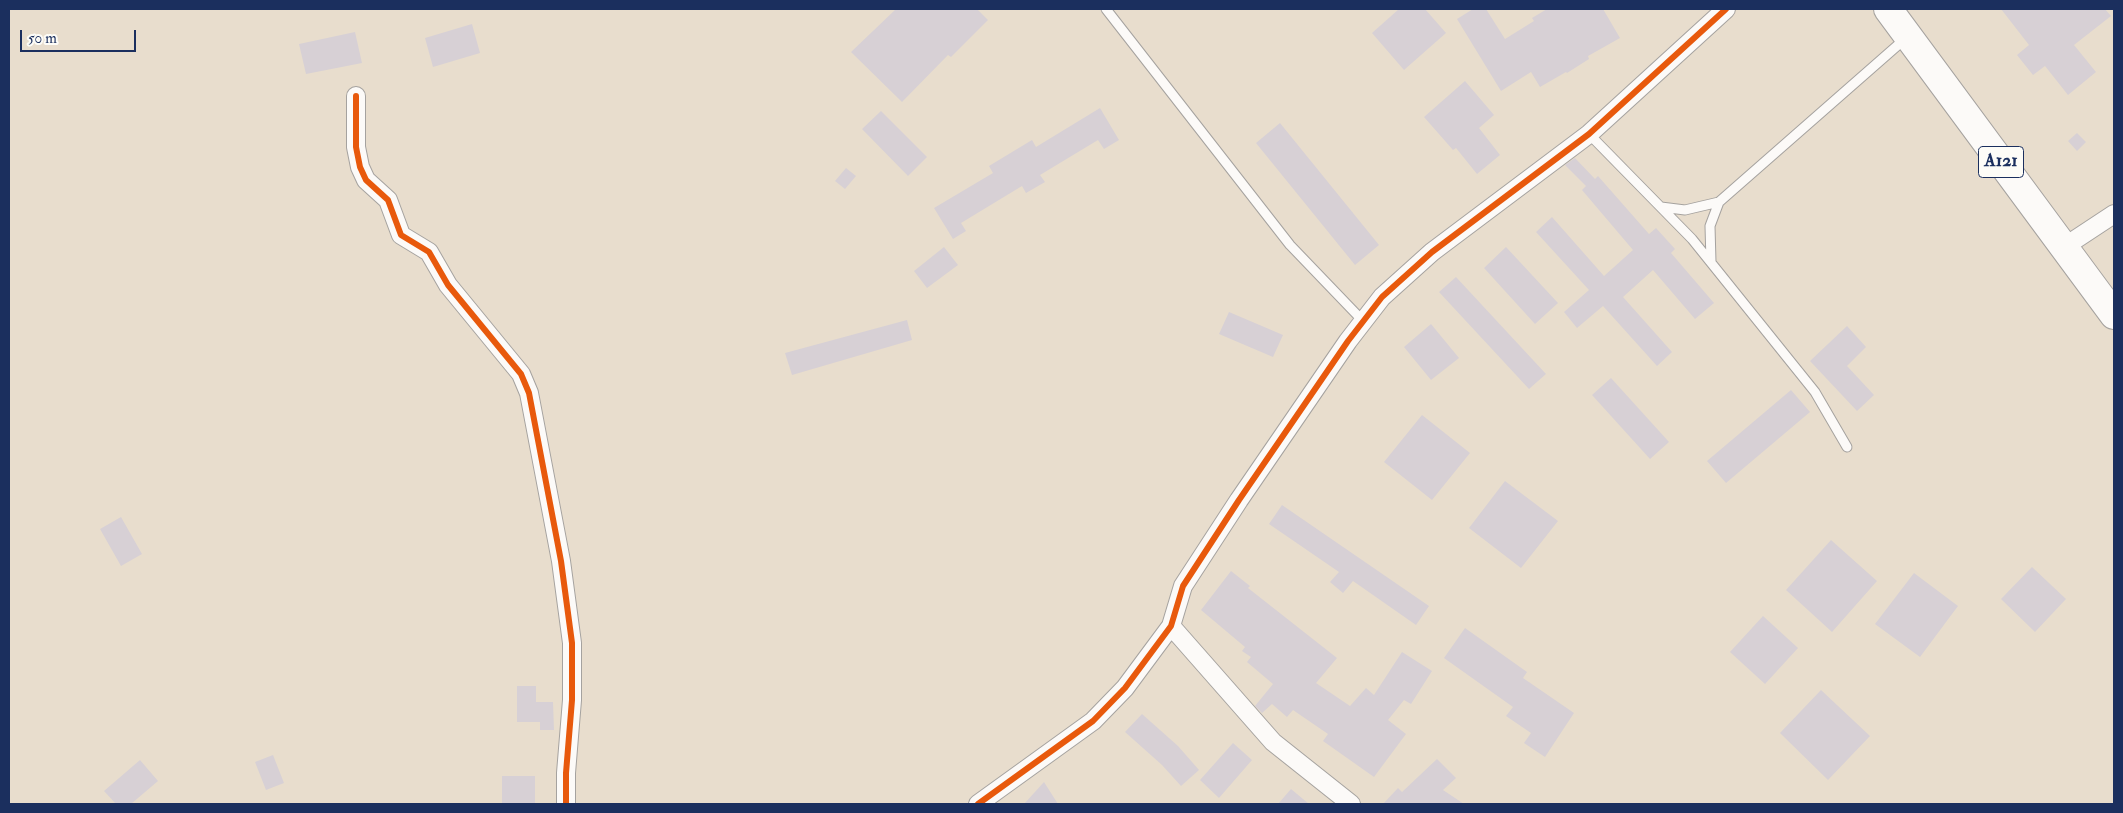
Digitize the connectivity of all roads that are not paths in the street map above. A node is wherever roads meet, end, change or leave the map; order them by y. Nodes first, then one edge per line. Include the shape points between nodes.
1 (1106, 9) edge
2 (1726, 9) edge
3 (1888, 9) edge
4 (1908, 36) junction
5 (356, 96) dead end
6 (1589, 134) junction
7 (1718, 202) junction
8 (1661, 207) junction
9 (2114, 214) edge
10 (2064, 247) junction
11 (1711, 262) junction
12 (2114, 314) edge
13 (1363, 321) junction
14 (1847, 447) dead end
15 (1171, 626) junction
16 (566, 804) edge
17 (978, 804) edge
18 (1350, 804) edge

1 - 13 lane via 1290,245
2 - 6 street
3 - 4 main road, A121
4 - 7 lane
4 - 10 main road, A121
5 - 16 street via 356,147 366,180 388,200 402,235 429,252 448,285 522,374 529,393 561,561 572,643
6 - 8 lane
6 - 13 street via 1411,270 1382,297
7 - 8 lane via 1685,210
7 - 11 lane via 1710,226
8 - 11 lane
9 - 10 street
10 - 12 main road, A121
11 - 14 lane via 1815,392
13 - 15 street via 1239,500 1184,586
15 - 17 street via 1125,688 1093,721
15 - 18 street via 1273,742

